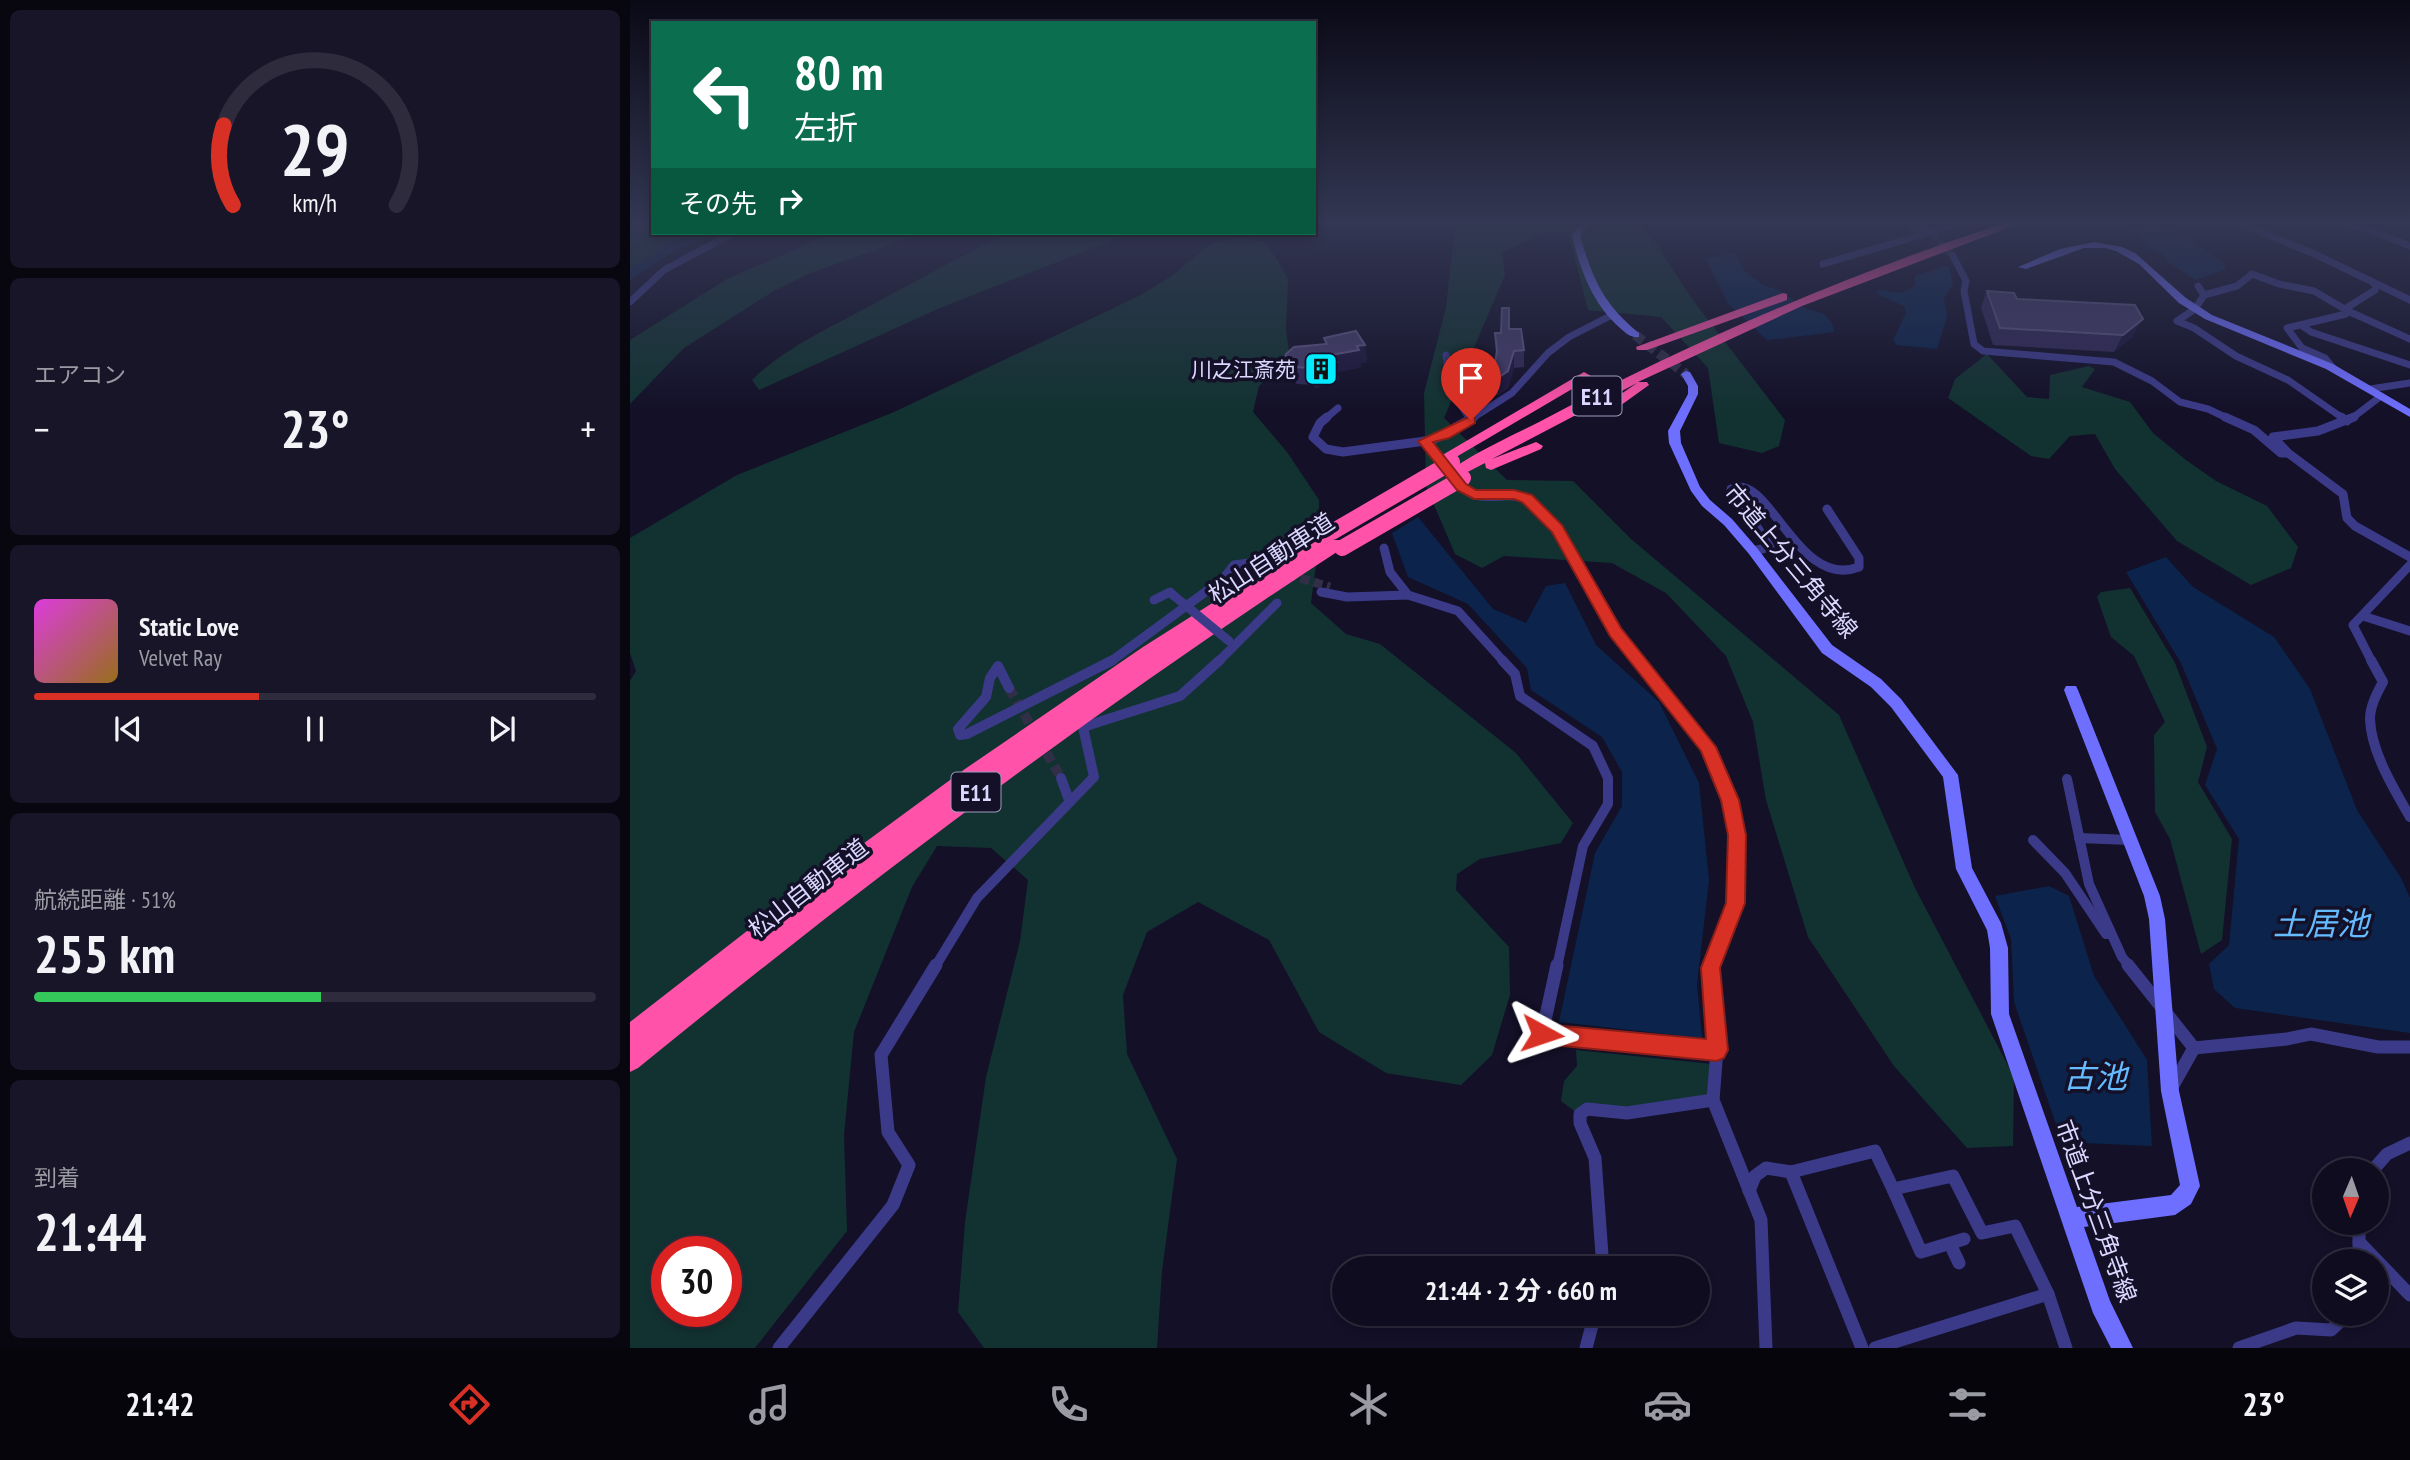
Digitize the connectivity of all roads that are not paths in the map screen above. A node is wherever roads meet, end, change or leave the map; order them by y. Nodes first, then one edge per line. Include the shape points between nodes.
1 (643, 287) edge
2 (1592, 287) edge
3 (1824, 287) edge
4 (1827, 287) edge
5 (1965, 287) edge
6 (2168, 287) edge
7 (2199, 287) edge
8 (2234, 287) edge
9 (2294, 287) edge
10 (2376, 287) edge
11 (2385, 287) edge
12 (2204, 295) junction
13 (1801, 296) junction
14 (2410, 300) edge
15 (630, 302) edge
16 (2195, 309) junction
17 (2348, 311) junction
18 (1610, 316) junction
19 (1738, 322) junction
20 (2301, 326) junction
21 (1634, 335) tunnel mouth
22 (2409, 336) edge
23 (1642, 347) dead end
24 (1446, 355) dead end
25 (2410, 365) edge
26 (2333, 368) junction
27 (1686, 374) dead end
28 (1584, 376) dead end
29 (2410, 383) edge
30 (2370, 389) junction
31 (2381, 396) junction
32 (1612, 404) dead end
33 (1338, 408) dead end
34 (2410, 414) edge
35 (1471, 420) junction
36 (2347, 421) junction
37 (1424, 441) junction
38 (1536, 446) dead end
39 (2288, 453) junction
40 (1454, 468) junction
41 (1827, 509) dead end
42 (1337, 541) junction
43 (1384, 548) dead end
44 (1753, 551) junction
45 (2410, 557) edge
46 (1249, 563) dead end
47 (2410, 565) edge
48 (1325, 590) tunnel mouth
49 (1408, 595) junction
50 (1271, 596) junction
51 (1154, 600) dead end
52 (2363, 617) junction
53 (2410, 631) edge
54 (1233, 644) junction
55 (1009, 688) tunnel mouth
56 (2071, 690) dead end
57 (1061, 778) tunnel mouth
58 (2067, 779) dead end
59 (1069, 800) junction
60 (2410, 817) edge
61 (2079, 838) junction
62 (2033, 840) dead end
63 (2130, 840) junction
64 (2122, 957) junction
65 (2162, 1008) junction
66 (630, 1036) edge
67 (2410, 1047) edge
68 (2194, 1048) junction
69 (1717, 1050) junction
70 (630, 1060) edge
71 (2170, 1091) junction
72 (1713, 1100) junction
73 (2410, 1143) edge
74 (2383, 1158) edge
75 (1791, 1172) junction
76 (1893, 1189) junction
77 (1749, 1191) junction
78 (2071, 1218) junction
79 (2359, 1236) edge
80 (2359, 1242) junction
81 (2359, 1249) edge
82 (1602, 1256) edge
83 (1959, 1263) dead end
84 (2048, 1294) junction
85 (2410, 1295) edge
86 (1592, 1326) edge
87 (2335, 1326) edge
88 (779, 1348) edge
89 (1586, 1348) edge
90 (1766, 1348) edge
91 (1861, 1348) edge
92 (1875, 1348) edge
93 (2066, 1348) edge
94 (2122, 1348) edge
95 (2239, 1348) edge

1 - 15 street
2 - 18 street
3 - 13 highway
4 - 13 highway
5 - 39 street via 1977,347 1997,354 2114,362 2152,381 2179,402 2254,430 2281,453
6 - 16 street
7 - 12 street
8 - 12 street
9 - 17 street via 2314,291
10 - 17 street
11 - 14 street
12 - 16 street
13 - 19 highway
13 - 19 highway
16 - 26 street
16 - 36 street via 2177,321 2288,380
17 - 20 street
17 - 22 street
18 - 21 street
18 - 35 street via 1569,337 1512,393
19 - 23 highway
19 - 32 highway
19 - 40 highway, E11
20 - 25 street
20 - 26 street via 2287,328 2302,348 2325,358
24 - 35 street via 1450,388
26 - 30 street
27 - 44 street, 市道上分三角寺線 via 1693,394 1674,431 1675,443 1695,488
28 - 40 highway
29 - 30 street
30 - 31 street
31 - 34 street
31 - 36 street
33 - 37 street via 1314,430 1313,437 1326,449 1364,451
35 - 37 street
36 - 39 street via 2334,429 2273,437
37 - 69 street via 1474,495 1514,494 1541,510 1557,529 1616,632 1675,703 1718,765 1737,835 1738,866 1735,903 1710,968
38 - 40 highway
39 - 45 street via 2343,494 2344,512 2356,526
40 - 42 highway, bridge
40 - 42 highway, bridge
41 - 44 street via 1859,558 1859,567 1852,571 1827,567 1783,528 1754,491 1737,486 1731,489 1732,499 1748,513 1770,547
42 - 50 highway, 松山自動車道 / E11
42 - 66 highway, 松山自動車道 / E11 via 1212,608 1036,729 868,851
43 - 49 street via 1390,572
44 - 78 street, 市道上分三角寺線 via 1827,649 1896,703 1950,775 1964,869 1995,929 1999,948 2000,1014
46 - 55 street via 1234,565 1223,579 1112,661 960,735 958,729 986,697 998,666
47 - 52 street
48 - 49 street via 1347,597
49 - 69 street via 1458,611 1515,674 1520,696 1593,746 1608,778 1608,804 1583,846 1542,1034
50 - 54 street
50 - 70 highway, 松山自動車道 / E11 via 1052,735
51 - 54 street, bridge via 1170,592
52 - 53 street
52 - 60 street via 2353,625 2382,682 2370,722 2391,783
54 - 59 street via 1180,696 1083,727 1094,777
56 - 63 street
57 - 59 street
58 - 61 street
59 - 88 street via 977,898 881,1055 888,1132 909,1165 893,1205
61 - 63 street
61 - 64 street via 2089,884
62 - 64 street via 2065,873
63 - 65 street via 2157,919
64 - 65 street
65 - 68 street
65 - 71 street
67 - 68 street via 2378,1047 2311,1034
68 - 71 street
69 - 72 street
71 - 78 street via 2190,1186 2184,1197 2175,1205
72 - 77 street
72 - 82 street via 1628,1113 1587,1109 1580,1114 1595,1158
73 - 74 street
75 - 76 street via 1875,1150
75 - 77 street via 1766,1168 1755,1176
75 - 91 street
76 - 83 street via 1922,1252 1957,1242
76 - 84 street via 1953,1176 1982,1233 2015,1226
77 - 90 street via 1761,1220
78 - 94 street, 市道上分三角寺線 via 2101,1305
79 - 80 street
80 - 81 street
80 - 85 street
84 - 92 street
84 - 93 street
86 - 89 street
87 - 95 street via 2331,1330 2296,1328

